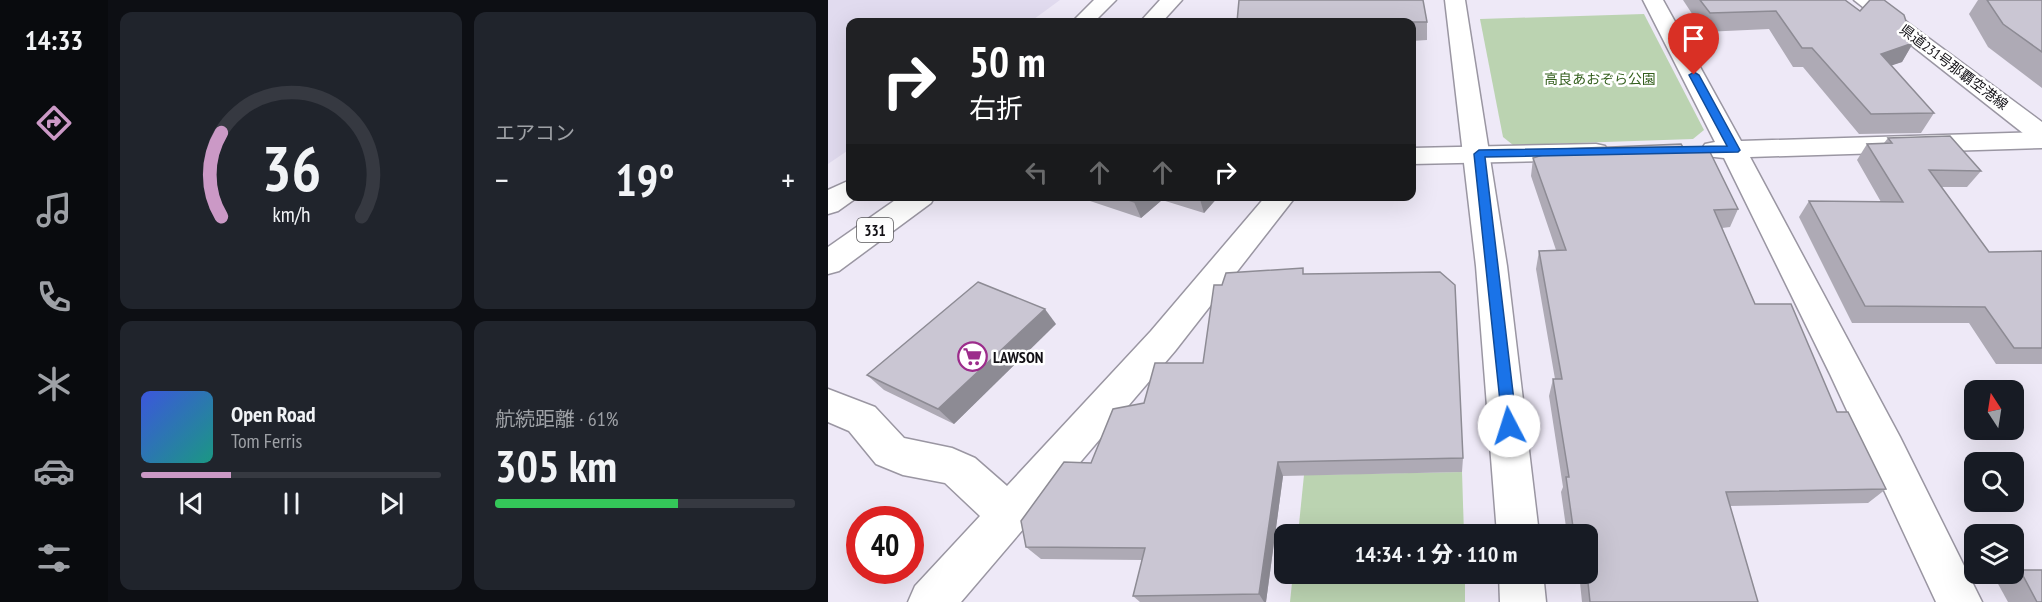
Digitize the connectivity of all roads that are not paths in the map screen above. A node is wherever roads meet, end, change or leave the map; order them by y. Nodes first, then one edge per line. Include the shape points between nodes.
1 (1106, 0) edge
2 (1172, 0) edge
3 (1455, 0) edge
4 (1653, 0) edge
5 (1864, 0) edge
6 (1086, 18) edge
7 (1154, 18) edge
8 (2042, 135) edge
9 (2042, 140) edge
10 (1689, 150) edge
11 (1734, 150) junction
12 (1620, 151) edge
13 (1479, 154) junction
14 (1416, 156) edge
15 (846, 192) edge
16 (914, 201) edge
17 (1278, 201) edge
18 (828, 204) edge
19 (828, 263) edge
20 (828, 405) edge
21 (1014, 509) junction
22 (1517, 524) edge
23 (1522, 584) edge
24 (931, 602) edge
25 (1523, 602) edge
26 (1959, 602) edge

1 - 6 main road
2 - 7 main road
3 - 13 main road
4 - 11 main road
5 - 8 main road, 県道231号那覇空港線
9 - 11 main road
10 - 11 main road
11 - 26 main road
12 - 13 main road
13 - 14 main road
13 - 22 main road
15 - 18 main road
16 - 19 main road, 331
17 - 21 main road via 1163,341
20 - 21 main road via 862,419 890,451 952,466 989,500
21 - 24 main road
23 - 25 main road

